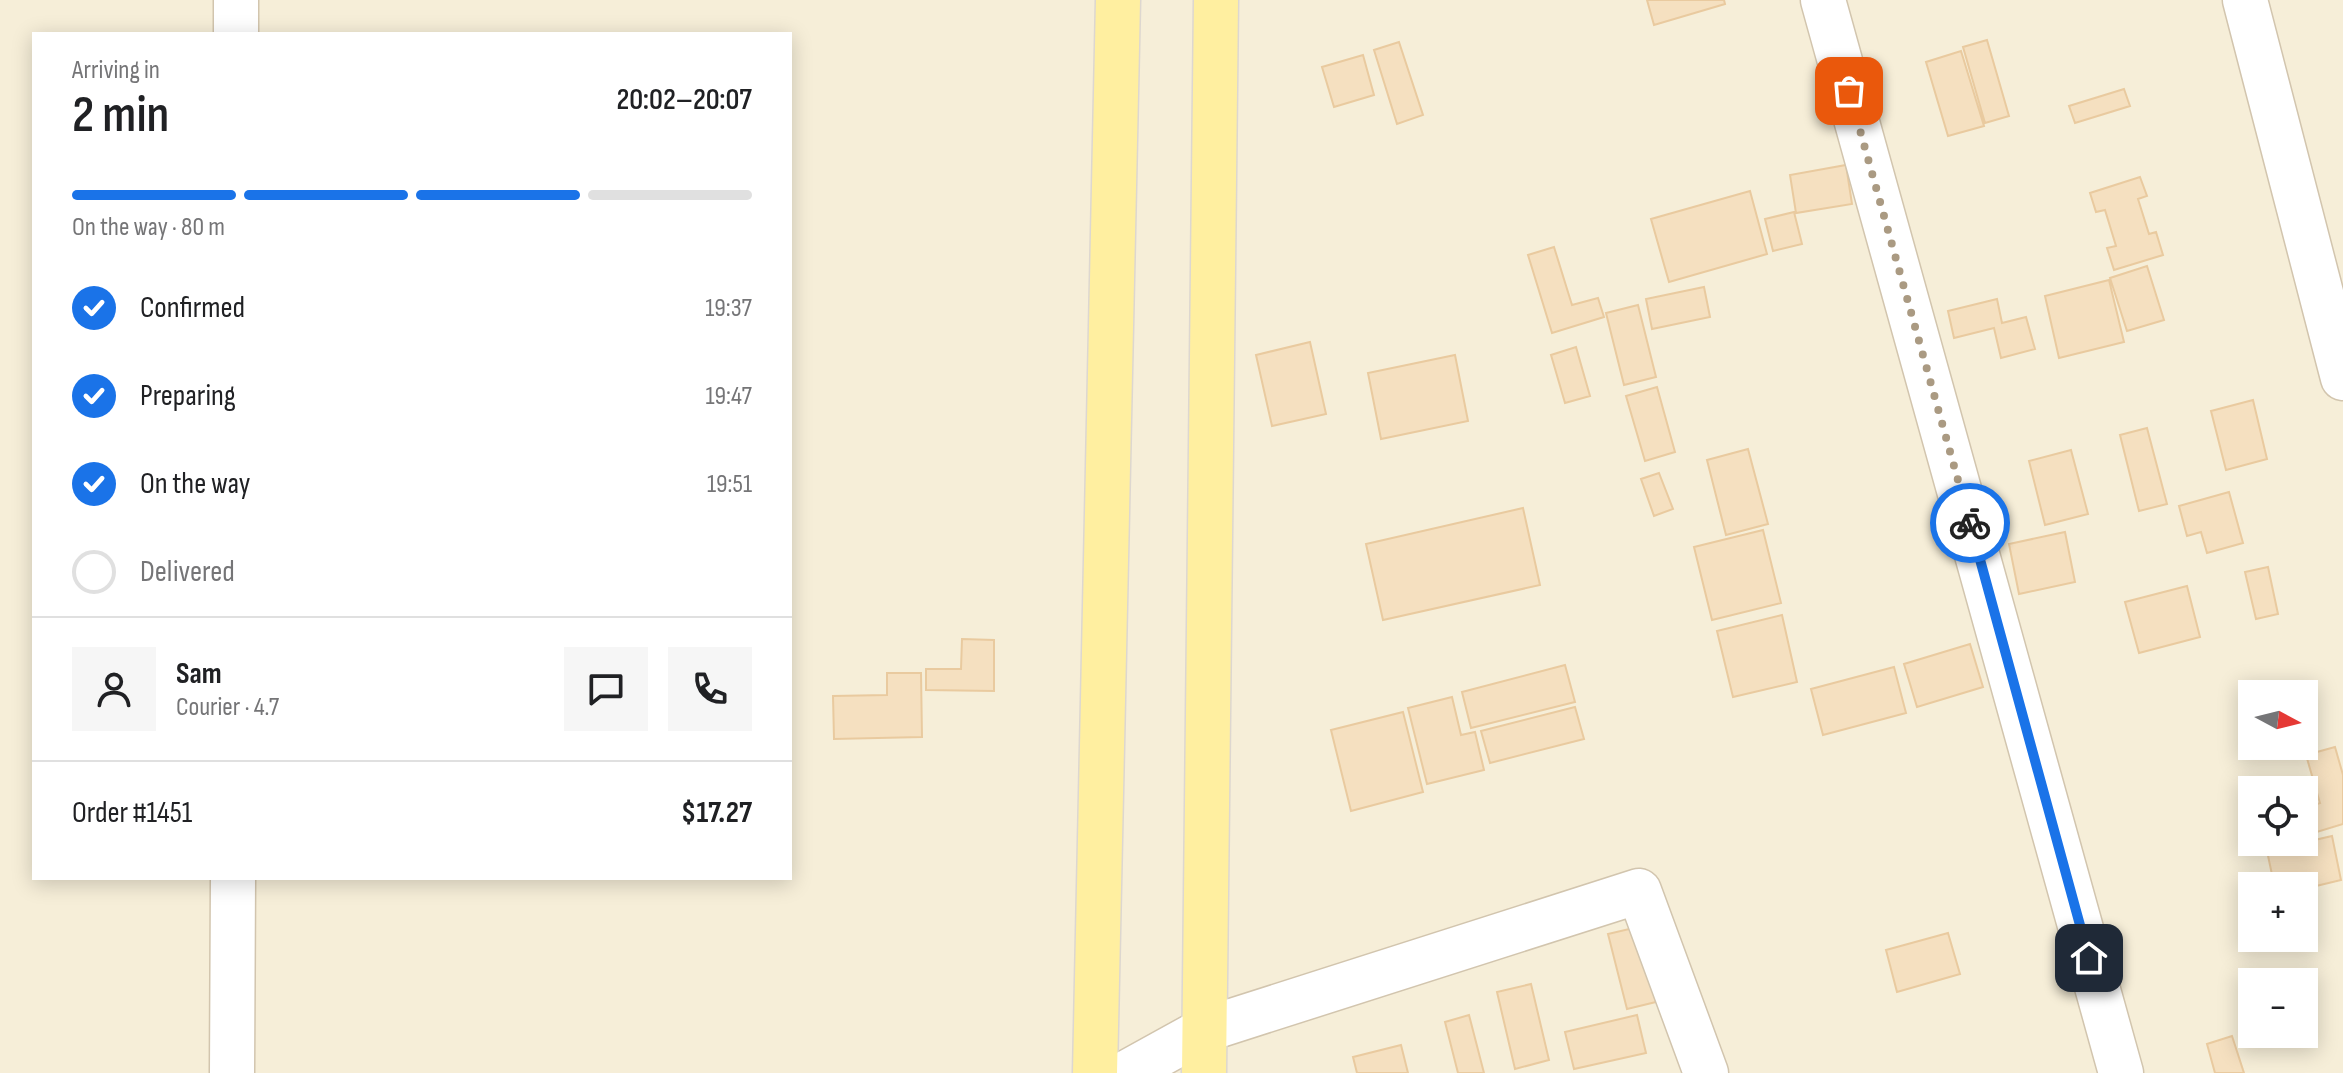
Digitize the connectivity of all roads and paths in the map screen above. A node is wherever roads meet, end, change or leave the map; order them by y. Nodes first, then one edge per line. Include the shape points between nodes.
1 (236, 0) edge
2 (1118, 0) edge
3 (1216, 0) edge
4 (1823, 0) edge
5 (2245, 0) edge
6 (236, 32) edge
7 (2343, 378) edge
8 (233, 880) edge
9 (1204, 1030) junction
10 (232, 1073) edge
11 (1095, 1073) edge
12 (1126, 1073) edge
13 (1204, 1073) edge
14 (1706, 1073) edge
15 (2121, 1073) edge

1 - 6 street
2 - 11 main road
3 - 9 main road
4 - 15 street
5 - 7 street
8 - 10 street
9 - 12 street
9 - 13 main road
9 - 14 street via 1639,891

